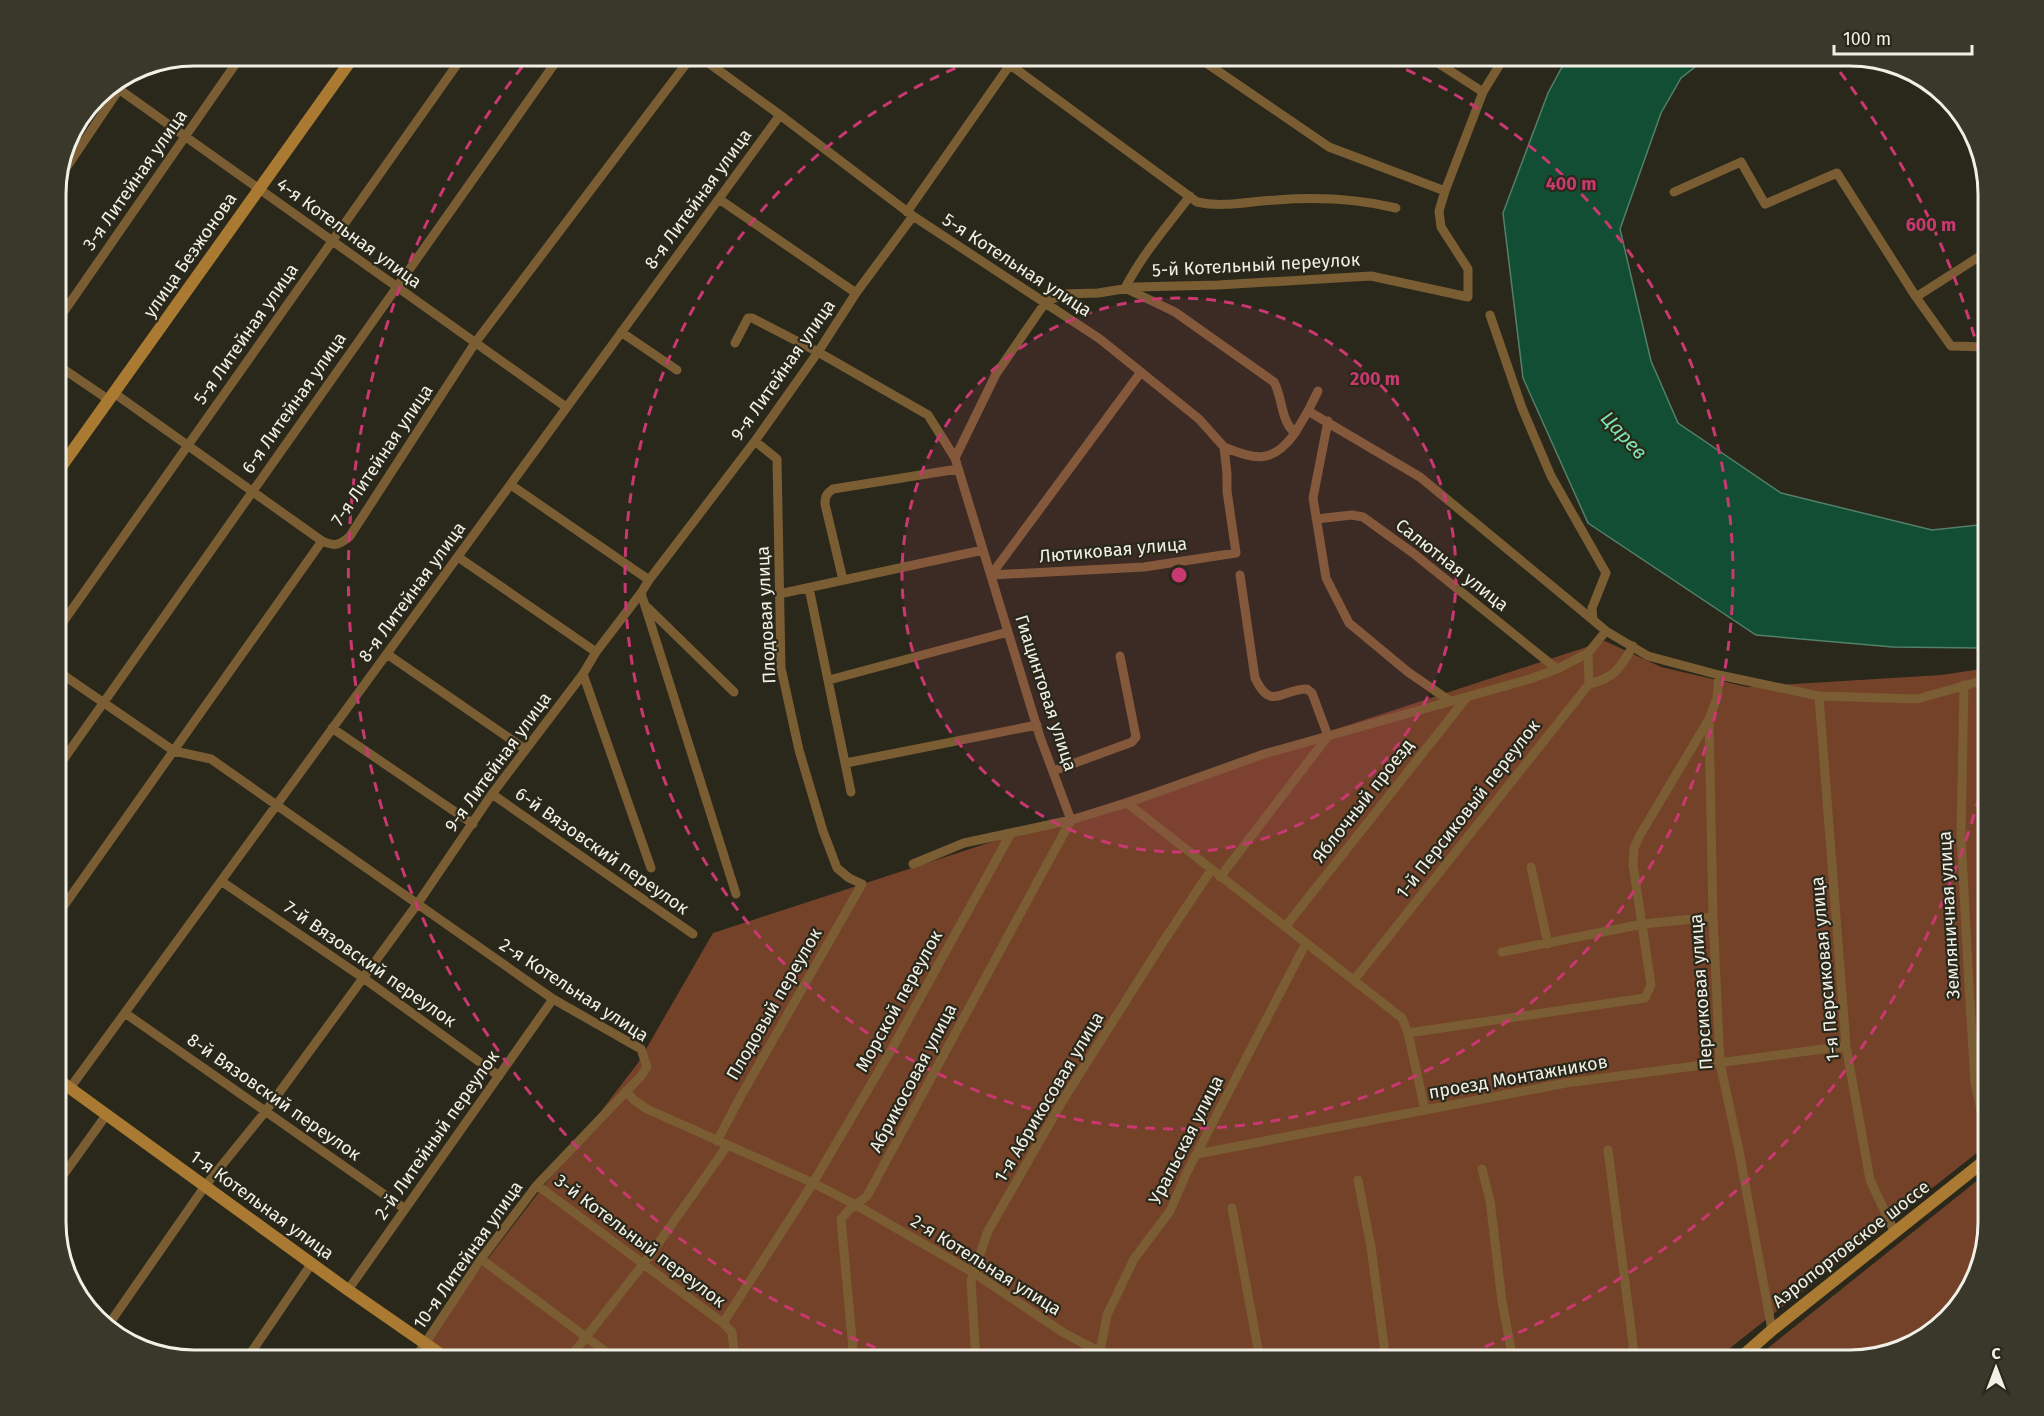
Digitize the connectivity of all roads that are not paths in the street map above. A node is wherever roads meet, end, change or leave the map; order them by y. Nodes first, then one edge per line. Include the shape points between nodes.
1 (234, 66) edge
2 (347, 66) edge
3 (456, 66) edge
4 (553, 66) edge
5 (684, 66) edge
6 (713, 66) edge
7 (1009, 66) edge
8 (1013, 66) edge
9 (1211, 66) edge
10 (1443, 66) edge
11 (1499, 66) edge
12 (120, 90) edge
13 (1483, 92) junction
14 (108, 100) edge
15 (780, 115) junction
16 (185, 136) junction
17 (70, 160) edge
18 (260, 189) junction
19 (1445, 191) junction
20 (1674, 192) dead end
21 (1190, 196) junction
22 (719, 199) junction
23 (1396, 208) dead end
24 (910, 214) junction
25 (333, 241) junction
26 (1978, 258) edge
27 (396, 286) junction
28 (1125, 288) junction
29 (856, 293) junction
30 (1916, 297) junction
31 (1045, 303) junction
32 (66, 309) edge
33 (1490, 315) dead end
34 (621, 333) junction
35 (475, 343) junction
36 (735, 343) dead end
37 (1978, 347) edge
38 (818, 352) junction
39 (66, 370) edge
40 (677, 370) dead end
41 (1141, 372) junction
42 (1318, 391) dead end
43 (111, 396) junction
44 (566, 407) junction
45 (1308, 411) junction
46 (1328, 421) junction
47 (1295, 433) junction
48 (755, 441) junction
49 (188, 445) junction
50 (1224, 447) junction
51 (955, 458) junction
52 (66, 460) edge
53 (958, 468) junction
54 (511, 484) junction
55 (251, 491) junction
56 (1316, 519) junction
57 (322, 541) junction
58 (983, 550) junction
59 (458, 557) junction
60 (991, 574) junction
61 (1240, 575) dead end
62 (649, 580) junction
63 (843, 580) junction
64 (809, 588) junction
65 (641, 593) junction
66 (779, 594) junction
67 (645, 606) junction
68 (66, 618) edge
69 (1593, 620) junction
70 (1606, 631) junction
71 (1008, 632) junction
72 (1633, 646) junction
73 (596, 652) junction
74 (1588, 652) junction
75 (387, 654) junction
76 (1120, 656) dead end
77 (1557, 669) junction
78 (584, 674) junction
79 (1719, 675) junction
80 (66, 677) edge
81 (830, 680) junction
82 (1978, 682) edge
83 (1589, 684) junction
84 (1964, 686) junction
85 (734, 692) dead end
86 (1467, 696) junction
87 (1819, 696) junction
88 (1450, 701) junction
89 (104, 702) junction
90 (1709, 719) junction
91 (1037, 725) junction
92 (333, 728) junction
93 (1328, 736) junction
94 (525, 749) junction
95 (174, 751) junction
96 (66, 756) edge
97 (846, 763) junction
98 (1053, 771) junction
99 (851, 792) dead end
100 (492, 794) junction
101 (1127, 803) junction
102 (277, 804) junction
103 (1071, 820) junction
104 (473, 824) junction
105 (1011, 833) junction
106 (913, 864) dead end
107 (1531, 867) dead end
108 (651, 868) dead end
109 (1211, 870) junction
110 (1220, 877) junction
111 (221, 881) junction
112 (862, 884) joint
113 (736, 894) dead end
114 (66, 902) edge
115 (418, 903) junction
116 (1713, 917) junction
117 (1643, 924) junction
118 (1286, 927) junction
119 (693, 934) dead end
120 (1306, 943) junction
121 (1548, 944) junction
122 (1502, 952) dead end
123 (362, 977) junction
124 (1354, 980) junction
125 (553, 999) junction
126 (125, 1012) junction
127 (1408, 1033) junction
128 (1846, 1046) junction
129 (1720, 1063) junction
130 (499, 1076) junction
131 (66, 1085) edge
132 (70, 1088) junction
133 (626, 1091) junction
134 (1978, 1095) edge
135 (1425, 1110) junction
136 (265, 1112) junction
137 (107, 1114) junction
138 (717, 1142) junction
139 (727, 1146) junction
140 (1608, 1150) dead end
141 (1197, 1154) junction
142 (1978, 1167) edge
143 (1482, 1168) dead end
144 (66, 1171) edge
145 (1358, 1180) dead end
146 (813, 1184) junction
147 (537, 1185) junction
148 (205, 1186) junction
149 (856, 1205) junction
150 (1232, 1208) dead end
151 (405, 1209) junction
152 (1895, 1233) junction
153 (481, 1259) junction
154 (312, 1263) junction
155 (644, 1264) junction
156 (974, 1273) junction
157 (348, 1290) junction
158 (112, 1320) edge
159 (723, 1323) junction
160 (1772, 1330) junction
161 (586, 1338) junction
162 (426, 1344) junction
163 (253, 1350) edge
164 (422, 1350) edge
165 (435, 1350) edge
166 (576, 1350) edge
167 (603, 1350) edge
168 (734, 1350) edge
169 (853, 1350) edge
170 (975, 1350) edge
171 (1092, 1350) edge
172 (1103, 1350) edge
173 (1258, 1350) edge
174 (1385, 1350) edge
175 (1511, 1350) edge
176 (1634, 1350) edge
177 (1749, 1350) edge

1 - 16 street, 3-я Литейная улица
2 - 18 street, улица Безжонова
3 - 25 street, 5-я Литейная улица
4 - 27 street, 6-я Литейная улица
5 - 35 street, 7-я Литейная улица
6 - 15 street, 5-я Котельная улица
7 - 24 street, 9-я Литейная улица
8 - 21 street
9 - 19 street via 1329,147
10 - 13 street
11 - 13 street
12 - 16 street, 4-я Котельная улица
13 - 19 street
14 - 17 street
15 - 22 street, 8-я Литейная улица
15 - 24 street, 5-я Котельная улица
16 - 18 street, 4-я Котельная улица
16 - 32 street, 3-я Литейная улица
18 - 25 street, 4-я Котельная улица
18 - 43 street, улица Безжонова
19 - 28 street, 5-й Котельный переулок via 1439,211 1441,227 1468,269 1468,297 1371,276
20 - 30 street via 1741,162 1765,204 1837,173
21 - 23 street via 1197,202 1218,206 1293,199 1373,202
21 - 28 street via 1134,269
22 - 29 street
22 - 34 street, 8-я Литейная улица
24 - 29 street, 9-я Литейная улица
24 - 31 street, 5-я Котельная улица
25 - 27 street, 4-я Котельная улица
25 - 49 street, 5-я Литейная улица
26 - 30 street
27 - 35 street, 4-я Котельная улица
27 - 55 street, 6-я Литейная улица
28 - 31 street, 5-й Котельный переулок via 1063,294
28 - 47 street via 1175,312 1274,382 1289,428
29 - 38 street, 9-я Литейная улица
30 - 37 street via 1951,346
31 - 41 street, 5-я Котельная улица
31 - 51 street via 996,374
33 - 69 street via 1522,408 1551,476 1606,573 1592,608
34 - 40 street
34 - 44 street, 8-я Литейная улица
35 - 44 street, 4-я Котельная улица
35 - 57 street, 7-я Литейная улица via 350,536 332,546
36 - 38 street, Гиацинтовая улица via 748,318 752,318
38 - 48 street, 9-я Литейная улица
38 - 51 street, Гиацинтовая улица via 928,415
39 - 43 street
41 - 50 street, 5-я Котельная улица via 1199,419
41 - 60 street
42 - 45 street
43 - 49 street
43 - 52 street, улица Безжонова
44 - 54 street, 8-я Литейная улица
45 - 46 street
45 - 47 street
46 - 56 street via 1314,489
46 - 69 street via 1420,477
47 - 50 street via 1280,451 1269,455 1246,456
48 - 62 street, 9-я Литейная улица
48 - 66 street, Плодовая улица via 777,459
49 - 55 street
49 - 68 street, 5-я Литейная улица
50 - 60 street, Лютиковая улица via 1236,553 1144,567
51 - 53 street, Гиацинтовая улица
53 - 58 street, Гиацинтовая улица
53 - 63 street via 829,491 825,504
54 - 59 street, 8-я Литейная улица
54 - 62 street
55 - 57 street
55 - 89 street, 6-я Литейная улица
56 - 77 street, Салютная улица via 1363,517
56 - 88 street via 1326,578 1349,623
57 - 95 street, 7-я Литейная улица
58 - 60 street, Гиацинтовая улица
58 - 63 street
59 - 73 street
59 - 75 street, 8-я Литейная улица
60 - 71 street, Гиацинтовая улица
61 - 93 street via 1255,678 1260,689 1274,698 1307,688
62 - 65 street, 9-я Литейная улица
63 - 64 street
64 - 66 street
64 - 81 street
65 - 67 street
65 - 73 street, 9-я Литейная улица
66 - 112 street, Плодовая улица via 781,668 799,750 837,868
67 - 85 street
67 - 113 street
69 - 70 street
70 - 72 street
70 - 74 street
71 - 81 street
71 - 91 street, Гиацинтовая улица
72 - 79 street via 1647,656
72 - 83 street via 1622,666 1607,680
73 - 78 street, 9-я Литейная улица
74 - 77 street
74 - 83 street
75 - 92 street, 8-я Литейная улица
75 - 94 street
76 - 98 street via 1136,736 1132,742
77 - 86 street
78 - 94 street, 9-я Литейная улица
78 - 108 street
79 - 87 street
79 - 90 street via 1717,698
80 - 89 street, 2-я Котельная улица
81 - 97 street
82 - 84 street
83 - 124 street, 1-й Персиковый переулок
84 - 87 street via 1917,699
84 - 134 street, Земляничная улица via 1961,836
86 - 88 street
86 - 118 street, Яблочный проезд
87 - 128 street, 1-я Персиковая улица
88 - 93 street
89 - 95 street, 2-я Котельная улица
89 - 96 street, 6-я Литейная улица
90 - 116 street, Персиковая улица
90 - 117 street via 1634,848
91 - 97 street
91 - 98 street, Гиацинтовая улица
92 - 102 street, 8-я Литейная улица
92 - 104 street
93 - 101 street via 1264,754
93 - 110 street
94 - 100 street, 9-я Литейная улица
95 - 102 street, 2-я Котельная улица via 211,759
95 - 114 street, 7-я Литейная улица
97 - 99 street
98 - 103 street, Гиацинтовая улица
100 - 104 street, 9-я Литейная улица
100 - 119 street, 6-й Вязовский переулок
101 - 103 street
101 - 109 street
102 - 111 street, 8-я Литейная улица
102 - 115 street, 2-я Котельная улица
103 - 105 street
103 - 149 street, Абрикосовая улица via 867,1196
104 - 115 street, 9-я Литейная улица
105 - 106 street via 964,843
105 - 146 street, Морской переулок
107 - 121 street
109 - 110 street
109 - 156 street, 1-я Абрикосовая улица via 1063,1100 988,1231
110 - 118 street
111 - 123 street, 7-й Вязовский переулок
111 - 126 street, 8-я Литейная улица
112 - 138 street, Плодовый переулок
115 - 123 street, 9-я Литейная улица
115 - 125 street, 2-я Котельная улица
116 - 117 street
116 - 129 street, Персиковая улица
117 - 121 street
117 - 127 street via 1651,985 1645,998
118 - 120 street
120 - 124 street
120 - 141 street, Уральская улица
121 - 122 street
123 - 130 street, 7-й Вязовский переулок
123 - 136 street, 9-я Литейная улица
124 - 127 street via 1402,1018
125 - 130 street, 2-й Литейный переулок
125 - 133 street, 2-я Котельная улица via 641,1049 647,1067
126 - 132 street, 8-я Литейная улица
126 - 136 street, 8-й Вязовский переулок
127 - 135 street
128 - 129 street, проезд Монтажников
128 - 152 street, 1-я Персиковая улица via 1870,1180
129 - 135 street, проезд Монтажников via 1566,1083
129 - 160 street, Персиковая улица
130 - 151 street, 2-й Литейный переулок
131 - 132 street, 1-я Котельная улица
132 - 137 street, 1-я Котельная улица
133 - 138 street, 2-я Котельная улица via 647,1109
133 - 147 street, 10-я Литейная улица
135 - 141 street, проезд Монтажников
136 - 148 street, 9-я Литейная улица
136 - 151 street, 8-й Вязовский переулок
137 - 144 street
137 - 148 street, 1-я Котельная улица
138 - 139 street, 2-я Котельная улица
139 - 146 street, 2-я Котельная улица
139 - 155 street
140 - 176 street
141 - 172 street, Уральская улица via 1170,1211 1134,1259 1116,1296 1107,1315
142 - 152 street, Аэропортовское шоссе
143 - 175 street
145 - 174 street
146 - 149 street, 2-я Котельная улица
146 - 159 street, Морской переулок
147 - 153 street, 10-я Литейная улица
147 - 155 street, 3-й Котельный переулок
148 - 154 street, 1-я Котельная улица
148 - 158 street, 9-я Литейная улица
149 - 156 street, 2-я Котельная улица
149 - 169 street, Абрикосовая улица via 840,1223
150 - 173 street
151 - 157 street, 2-й Литейный переулок
152 - 160 street, Аэропортовское шоссе
153 - 161 street
153 - 162 street, 10-я Литейная улица
154 - 157 street, 1-я Котельная улица
154 - 163 street
155 - 159 street, 3-й Котельный переулок
155 - 161 street
156 - 170 street, 1-я Абрикосовая улица via 971,1281
156 - 171 street, 2-я Котельная улица
157 - 162 street, 1-я Котельная улица
159 - 168 street via 732,1332
160 - 177 street, Аэропортовское шоссе
161 - 166 street
161 - 167 street
162 - 164 street, 10-я Литейная улица
162 - 165 street, 1-я Котельная улица

